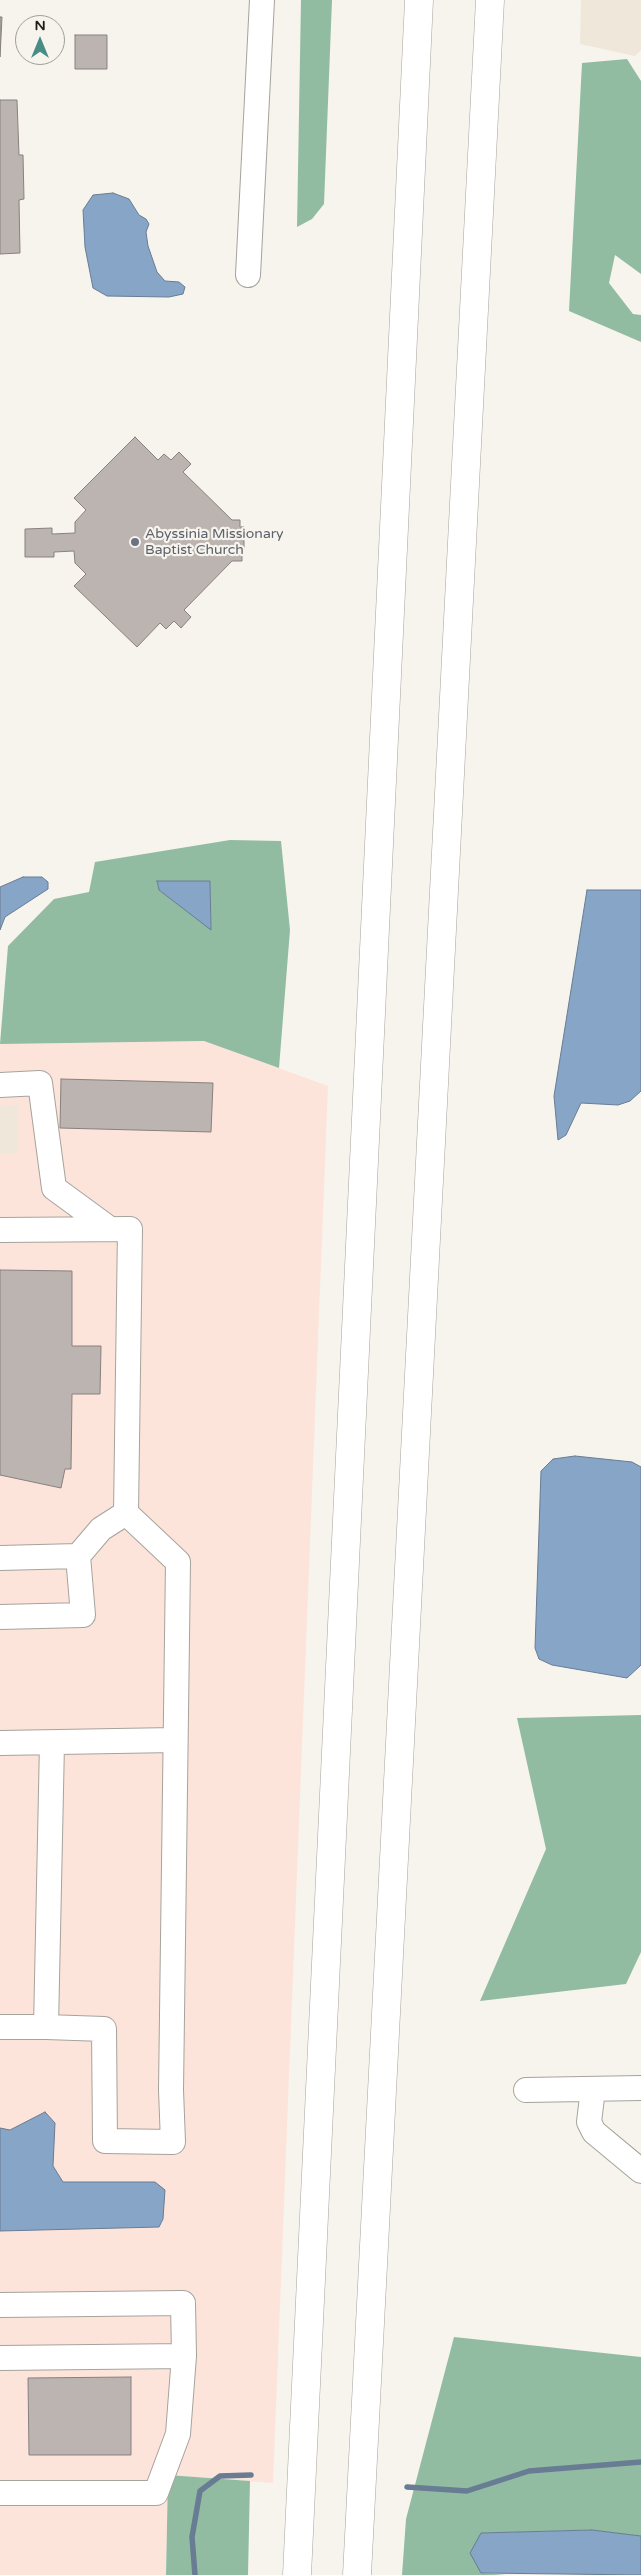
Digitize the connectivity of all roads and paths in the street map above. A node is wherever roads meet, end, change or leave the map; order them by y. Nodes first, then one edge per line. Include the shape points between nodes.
1 (262, 0) edge
2 (419, 0) edge
3 (490, 0) edge
4 (248, 275) dead end
5 (0, 1084) edge
6 (110, 1229) junction
7 (0, 1230) edge
8 (126, 1513) junction
9 (78, 1556) junction
10 (0, 1558) edge
11 (0, 1617) edge
12 (174, 1740) junction
13 (0, 1742) edge
14 (52, 1742) junction
15 (0, 2027) edge
16 (46, 2027) junction
17 (641, 2088) edge
18 (593, 2089) junction
19 (526, 2090) dead end
20 (641, 2171) edge
21 (0, 2305) edge
22 (184, 2356) junction
23 (0, 2358) edge
24 (0, 2493) edge
25 (296, 2575) edge
26 (357, 2575) edge

1 - 4 street
2 - 25 highway
3 - 26 highway
5 - 6 street via 40,1083 54,1188
6 - 7 street
6 - 8 street via 130,1229
8 - 9 street via 101,1529
8 - 12 street via 178,1562
9 - 10 street
9 - 11 street via 83,1615
12 - 14 street
12 - 16 street via 173,2142 104,2141 104,2029
13 - 14 street
14 - 16 street
15 - 16 street
17 - 18 street
18 - 19 street
18 - 20 street via 589,2122 594,2132
21 - 22 street via 183,2303
22 - 23 street
22 - 24 street via 178,2434 156,2493

